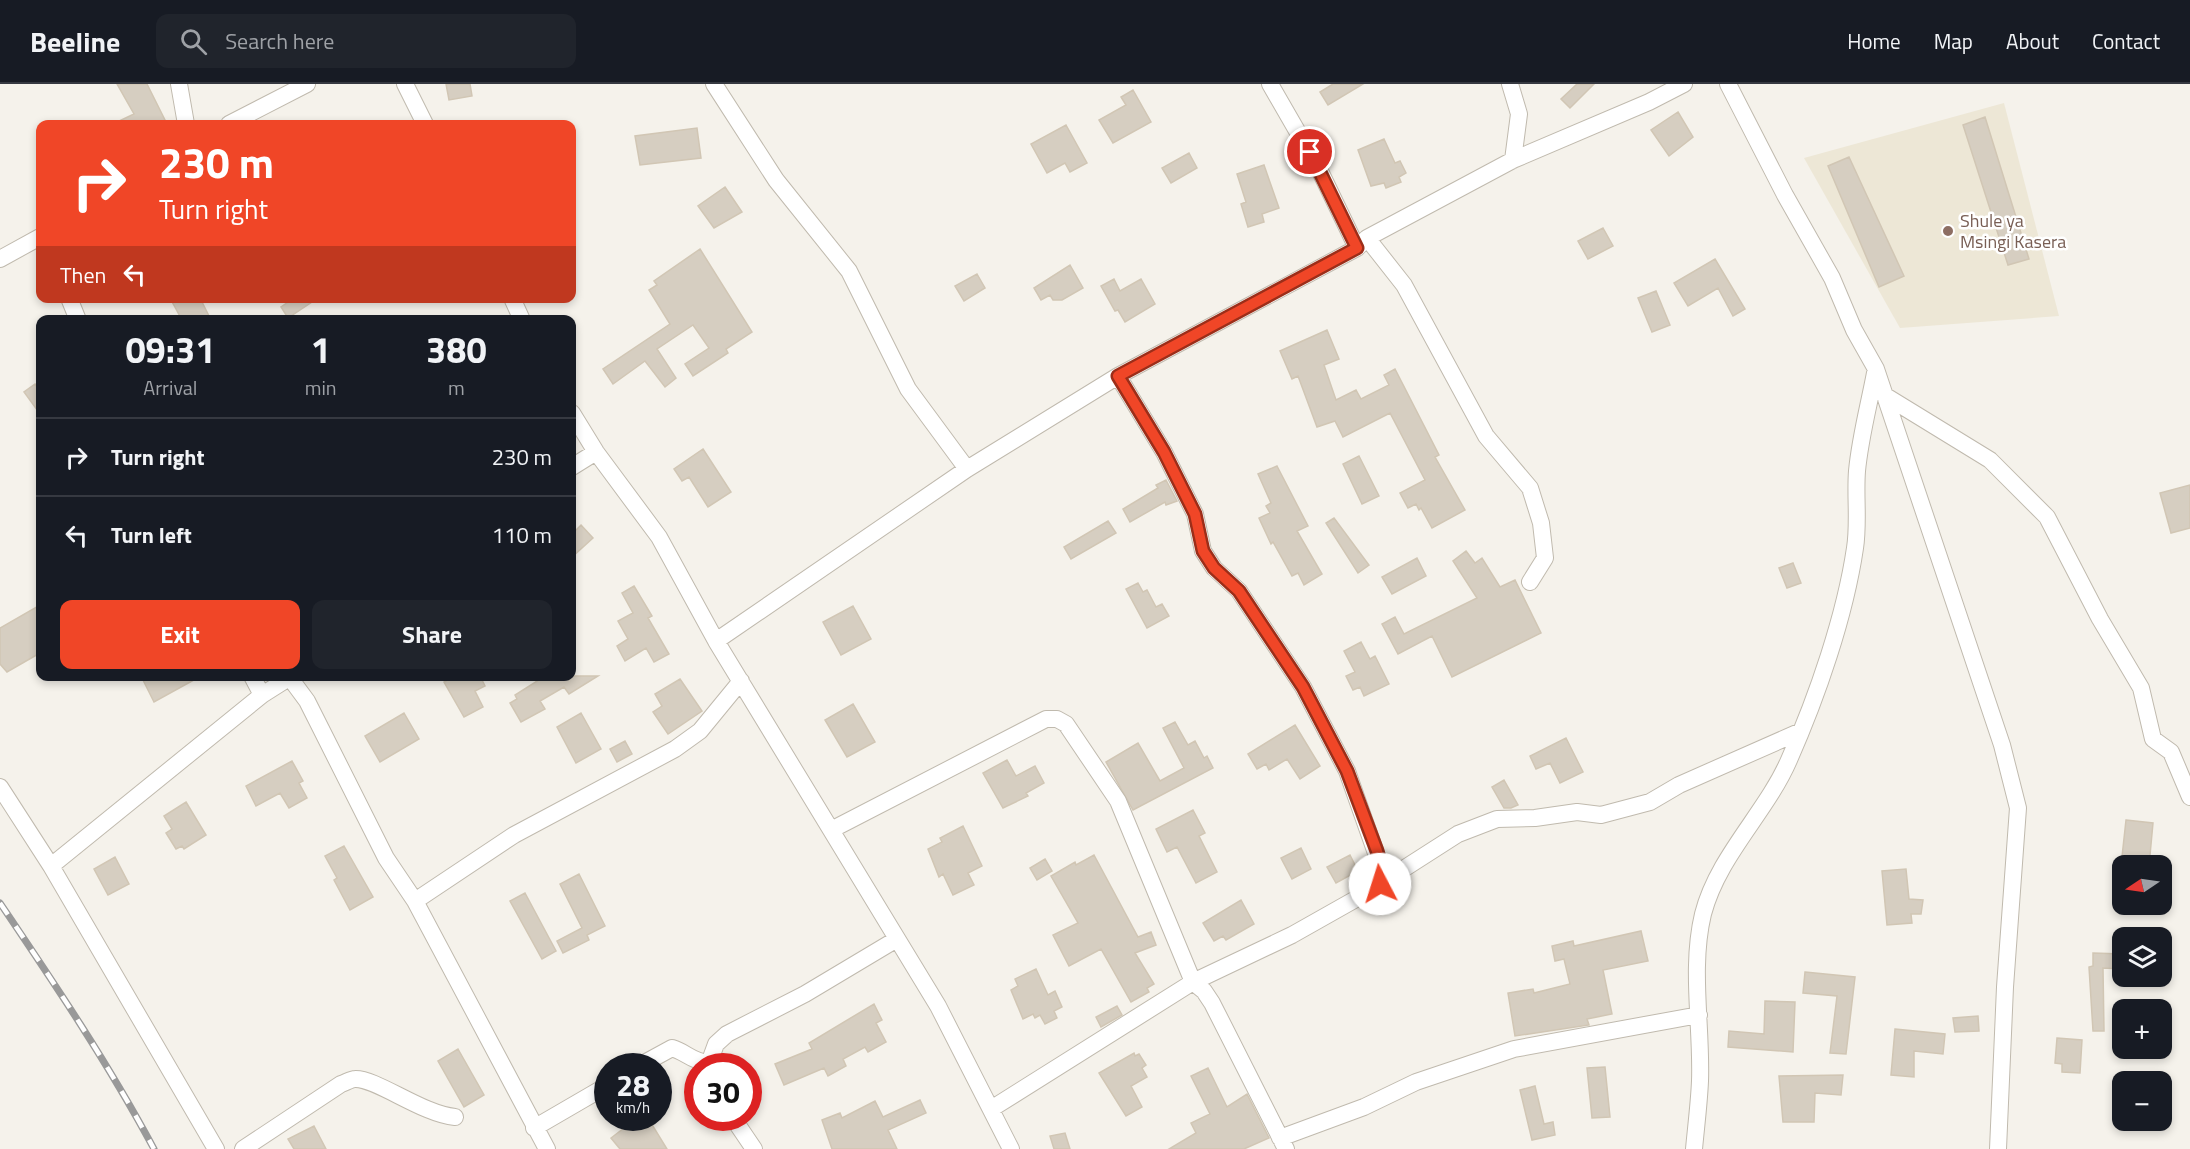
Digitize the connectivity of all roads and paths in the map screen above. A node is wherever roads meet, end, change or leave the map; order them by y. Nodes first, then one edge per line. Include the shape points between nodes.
1 (180, 84) edge
2 (307, 84) edge
3 (405, 84) edge
4 (714, 84) edge
5 (1270, 84) edge
6 (1510, 84) edge
7 (1684, 84) edge
8 (1728, 84) edge
9 (185, 120) edge
10 (237, 120) edge
11 (423, 120) edge
12 (1514, 160) junction
13 (1362, 243) junction
14 (36, 246) edge
15 (0, 259) edge
16 (1876, 369) junction
17 (1118, 376) junction
18 (1884, 395) junction
19 (576, 419) edge
20 (596, 452) junction
21 (576, 464) edge
22 (967, 469) junction
23 (1530, 582) dead end
24 (716, 641) junction
25 (254, 681) edge
26 (285, 681) edge
27 (294, 681) edge
28 (741, 681) junction
29 (262, 696) junction
30 (1799, 732) junction
31 (0, 787) edge
32 (2190, 797) edge
33 (831, 830) junction
34 (51, 866) junction
35 (1380, 884) junction
36 (415, 901) junction
37 (897, 939) junction
38 (1193, 982) junction
39 (1699, 1015) junction
40 (663, 1053) edge
41 (713, 1053) edge
42 (684, 1055) edge
43 (594, 1093) edge
44 (991, 1109) junction
45 (455, 1117) dead end
46 (534, 1128) junction
47 (742, 1131) edge
48 (1283, 1143) edge
49 (216, 1149) edge
50 (243, 1149) edge
51 (547, 1149) edge
52 (754, 1149) edge
53 (1011, 1149) edge
54 (1694, 1149) edge
55 (1998, 1149) edge

1 - 9 street
2 - 10 street
3 - 11 street
4 - 22 street via 776,180 849,271 908,389
5 - 13 street
6 - 12 street via 1519,114
7 - 12 street
8 - 16 street
12 - 13 street
13 - 17 street
13 - 23 street via 1404,285 1485,436 1533,494 1545,558
14 - 15 street
16 - 18 street
16 - 30 street via 1857,470 1856,547 1824,668
17 - 22 street
17 - 35 street via 1164,452 1195,514 1203,551 1214,568 1239,591 1303,687 1347,771 1377,851 1383,873
18 - 32 street via 1990,460 2047,517 2100,620 2141,688 2153,739 2171,752
18 - 55 street via 2002,745 2018,808
19 - 20 street
20 - 21 street
20 - 24 street via 659,537
22 - 24 street
24 - 28 street
25 - 29 street
26 - 29 street
27 - 36 street via 386,858
28 - 33 street
28 - 36 street via 700,731 675,749 514,835
29 - 34 street
30 - 35 street via 1679,785 1650,802 1601,815 1577,812 1497,819 1458,834
30 - 39 street via 1774,789 1749,823 1709,896 1701,936
31 - 34 street
33 - 37 street
33 - 38 street via 1046,720 1057,719 1065,724 1118,801
34 - 49 street
35 - 38 street via 1292,935
36 - 46 street
37 - 41 street via 805,994 727,1034
37 - 44 street via 938,1006
38 - 44 street
38 - 48 street via 1212,1003
39 - 48 street via 1514,1049 1416,1082
39 - 54 street via 1700,1082
40 - 42 street via 672,1048
43 - 46 street
44 - 53 street
45 - 50 street via 417,1107 355,1079 341,1084
46 - 51 street
47 - 52 street

